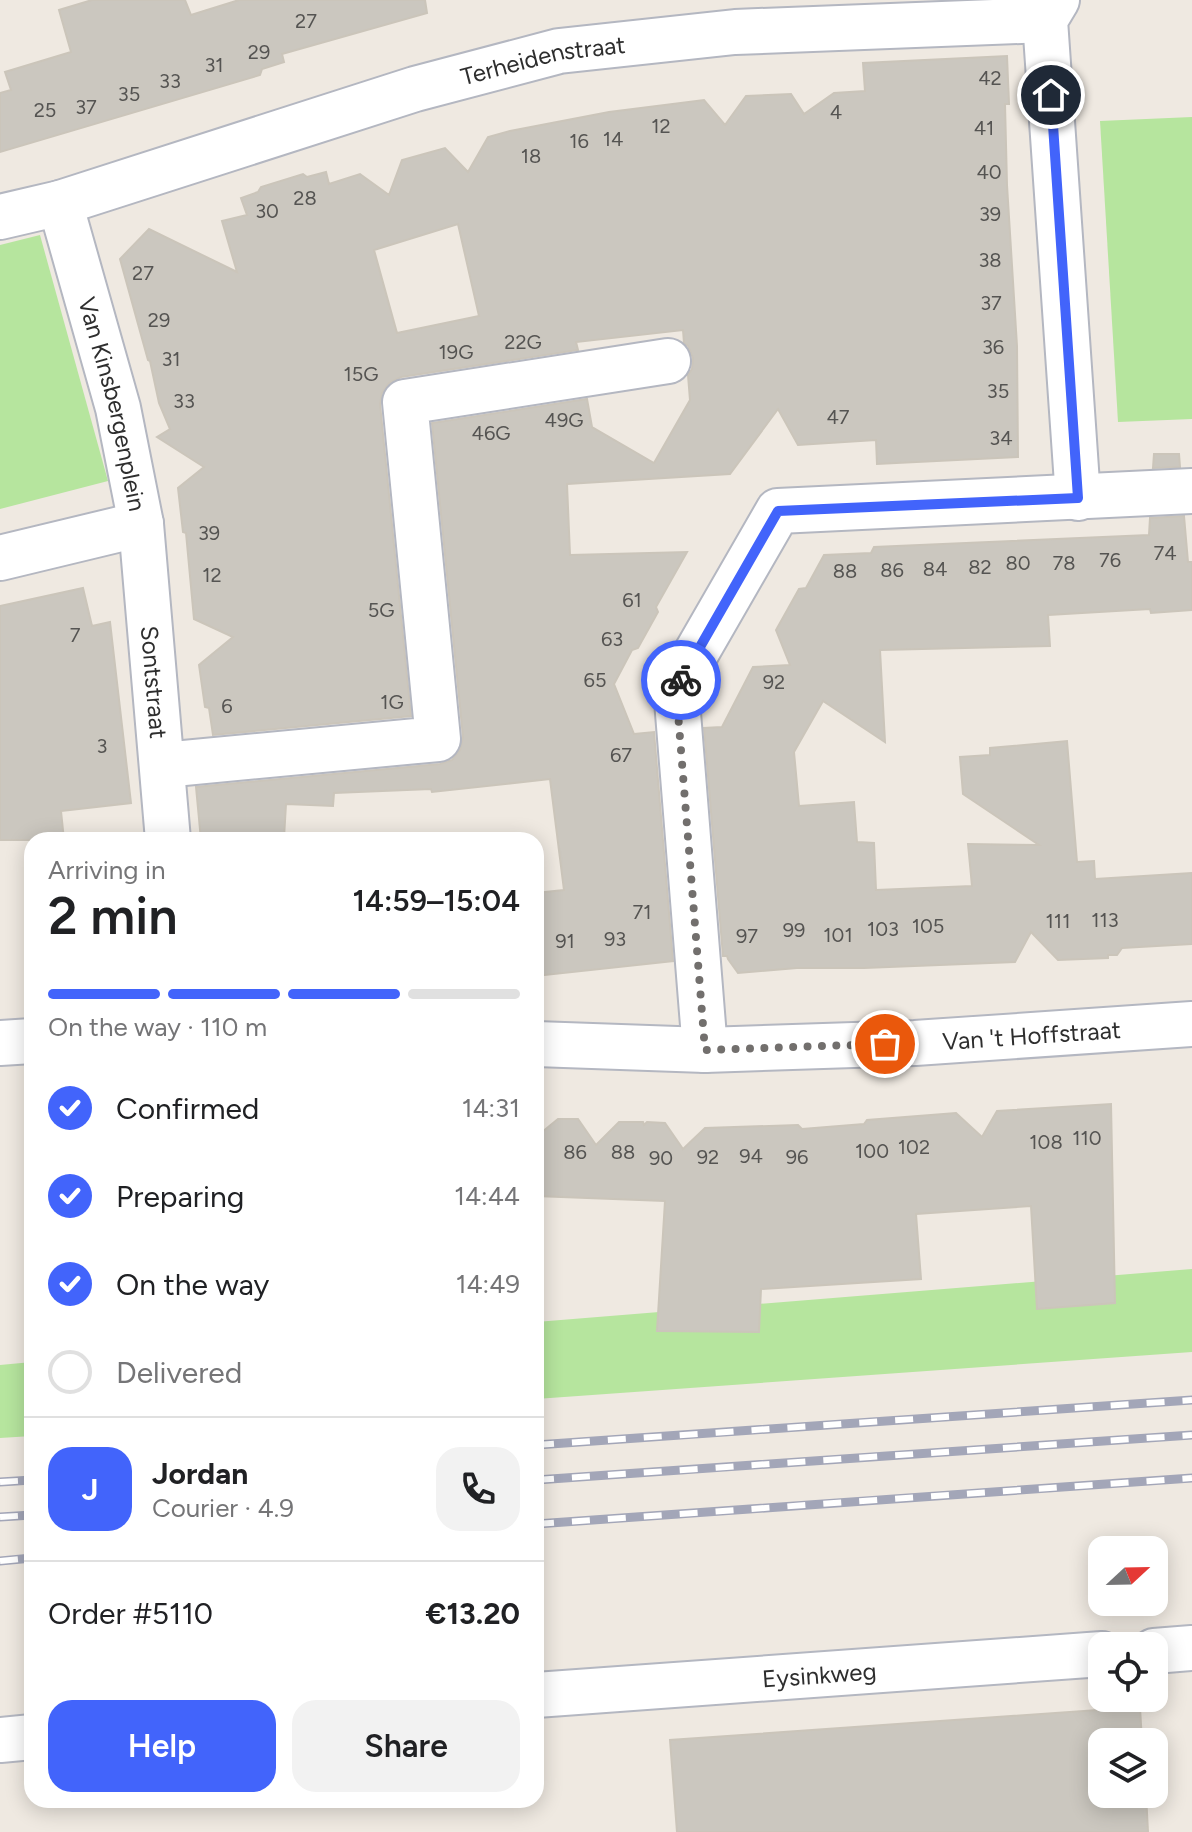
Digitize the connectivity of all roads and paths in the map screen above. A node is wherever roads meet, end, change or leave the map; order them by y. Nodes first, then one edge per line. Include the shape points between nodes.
1 (1051, 10) edge
2 (60, 203) junction
3 (0, 217) edge
4 (668, 361) dead end
5 (1192, 491) edge
6 (1078, 498) junction
7 (141, 524) junction
8 (0, 558) edge
9 (163, 765) junction
10 (167, 832) edge
11 (1192, 1024) edge
12 (24, 1042) edge
13 (0, 1043) edge
14 (544, 1044) edge
15 (705, 1050) junction
16 (1192, 1648) edge
17 (1168, 1650) edge
18 (1088, 1655) edge
19 (544, 1694) edge
20 (24, 1738) edge
21 (0, 1740) edge

1 - 2 street, Terheidenstraat via 735,32 559,51 415,89
1 - 6 street via 1047,33
2 - 3 street
2 - 7 street, Van Kinsbergenplein via 118,408
4 - 9 street via 405,402 438,739
5 - 6 street
6 - 15 street via 778,511 676,688
7 - 8 street, Van Kinsbergenplein
7 - 9 street, Sontstraat
9 - 10 street, Sontstraat
11 - 15 street, Van 't Hoffstraat via 915,1043
12 - 13 street
14 - 15 street, Van 't Hoffstraat
16 - 17 street
18 - 19 street, Eysinkweg
20 - 21 street

